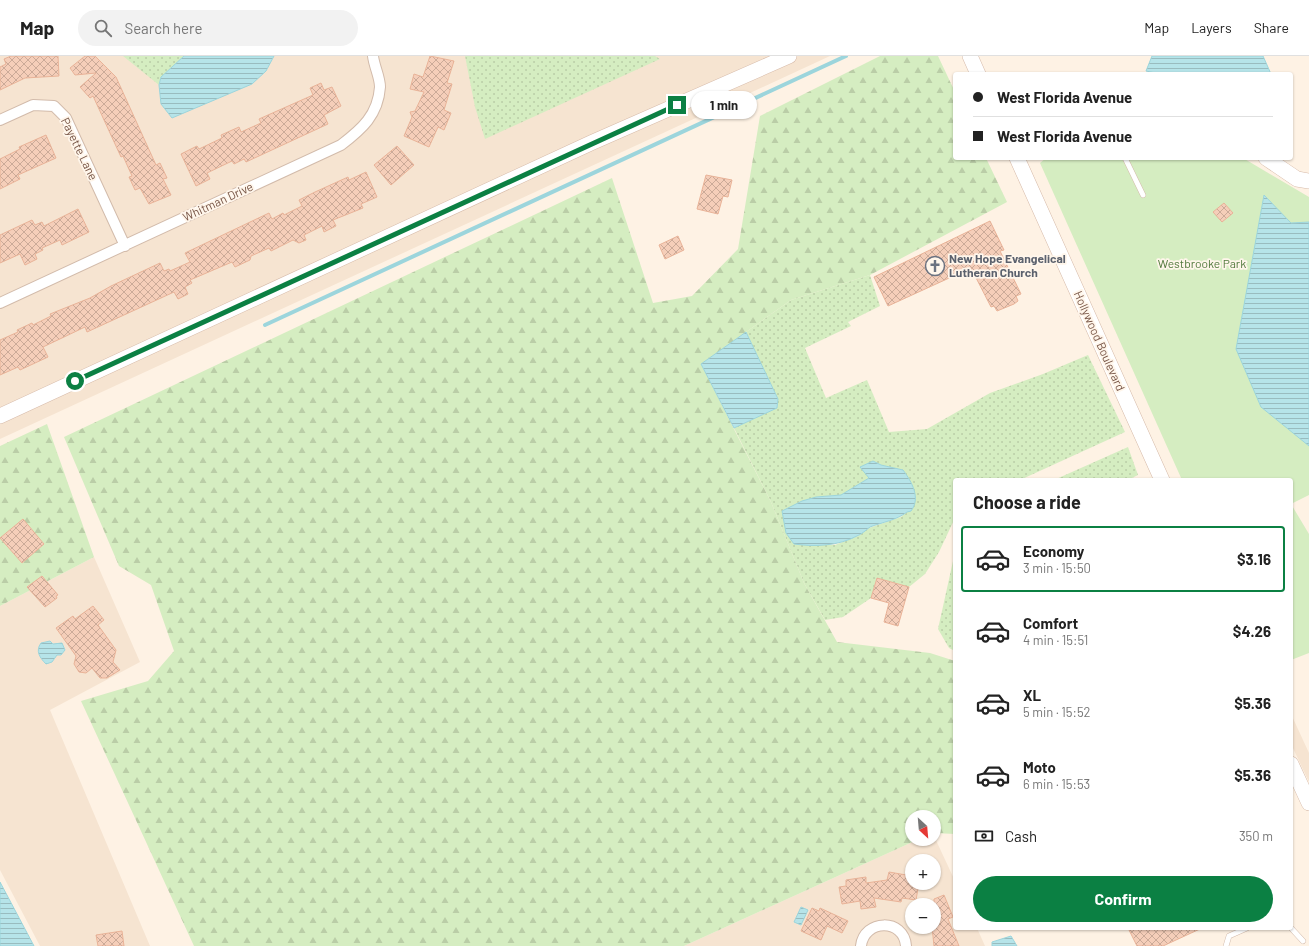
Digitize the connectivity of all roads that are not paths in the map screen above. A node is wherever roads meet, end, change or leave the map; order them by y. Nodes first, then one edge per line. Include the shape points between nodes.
1 (373, 56) edge
2 (789, 56) edge
3 (970, 56) edge
4 (977, 72) edge
5 (0, 120) edge
6 (1018, 160) edge
7 (1126, 160) edge
8 (1269, 160) edge
9 (1309, 181) edge
10 (1143, 196) dead end
11 (125, 246) junction
12 (0, 303) edge
13 (0, 416) edge
14 (1161, 478) edge
15 (1293, 768) edge
16 (1309, 803) edge
17 (1243, 930) edge
18 (1293, 930) edge
19 (1303, 941) dead end
20 (861, 946) edge
21 (906, 946) edge
22 (1226, 946) edge

1 - 11 street, Whitman Drive via 380,86 374,111 362,129 341,145
2 - 13 street via 593,142
3 - 4 street
5 - 11 street, Payette Lane via 33,105 54,106 66,118
6 - 14 street, Hollywood Boulevard
7 - 10 lane
8 - 9 street via 1297,179
11 - 12 street, Whitman Drive
15 - 16 street
17 - 22 lane via 1230,936
18 - 19 lane
20 - 21 street via 869,930 885,924 900,931

